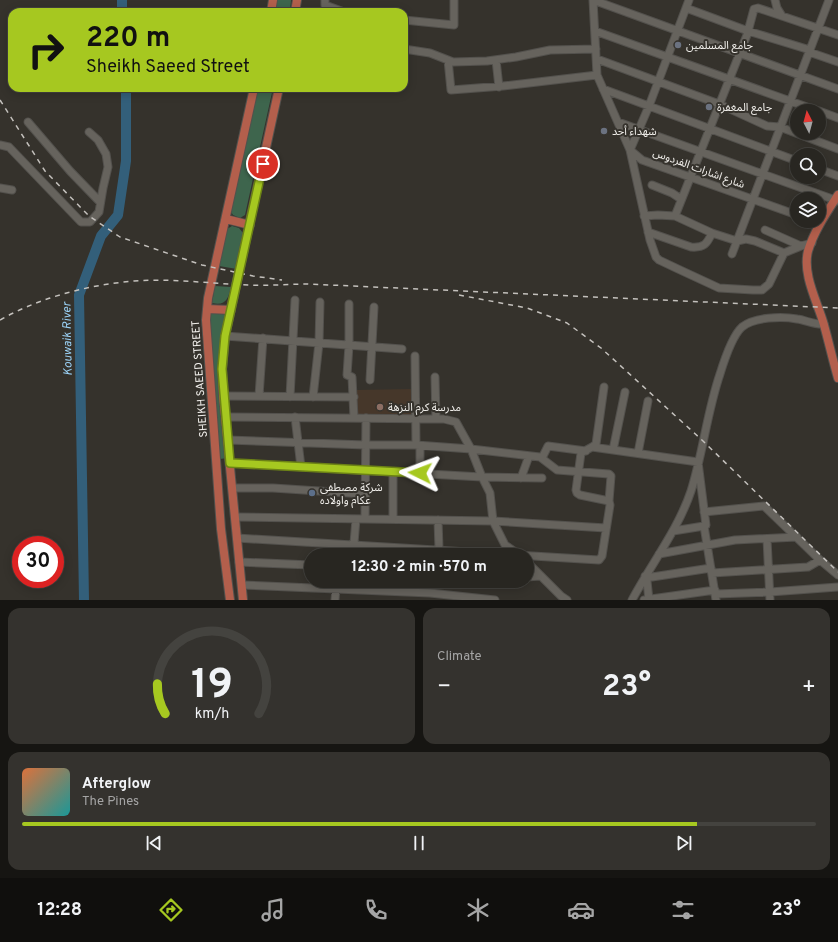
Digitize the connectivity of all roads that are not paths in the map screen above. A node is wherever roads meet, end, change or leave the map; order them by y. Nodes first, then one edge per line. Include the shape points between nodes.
1 (325, 0) edge
2 (454, 0) edge
3 (593, 0) edge
4 (689, 0) edge
5 (775, 0) edge
6 (829, 0) edge
7 (333, 8) edge
8 (686, 8) junction
9 (782, 16) junction
10 (408, 20) edge
11 (818, 28) junction
12 (677, 30) junction
13 (595, 31) junction
14 (748, 31) junction
15 (838, 35) edge
16 (596, 49) junction
17 (408, 50) edge
18 (809, 51) junction
19 (740, 53) junction
20 (668, 57) junction
21 (597, 59) junction
22 (448, 60) junction
23 (496, 60) junction
24 (838, 62) edge
25 (597, 75) junction
26 (800, 75) junction
27 (729, 79) junction
28 (658, 82) junction
29 (499, 87) junction
30 (603, 89) junction
31 (838, 89) edge
32 (253, 92) edge
33 (278, 92) edge
34 (790, 101) junction
35 (719, 104) junction
36 (798, 104) edge
37 (649, 106) junction
38 (826, 114) edge
39 (838, 118) edge
40 (28, 122) dead end
41 (618, 122) junction
42 (780, 127) junction
43 (710, 128) junction
44 (638, 130) junction
45 (89, 132) dead end
46 (0, 145) edge
47 (838, 149) edge
48 (630, 150) junction
49 (771, 151) junction
50 (701, 152) junction
51 (790, 158) edge
52 (826, 172) edge
53 (762, 175) junction
54 (691, 176) junction
55 (838, 176) edge
56 (652, 185) dead end
57 (0, 188) edge
58 (12, 190) dead end
59 (681, 199) junction
60 (753, 199) junction
61 (837, 199) edge
62 (100, 202) junction
63 (790, 212) edge
64 (826, 212) edge
65 (644, 216) junction
66 (675, 216) junction
67 (226, 219) junction
68 (250, 226) junction
69 (816, 228) edge
70 (765, 230) dead end
71 (648, 232) junction
72 (712, 233) junction
73 (737, 241) junction
74 (812, 244) junction
75 (801, 246) junction
76 (784, 253) junction
77 (732, 254) dead end
78 (295, 300) dead end
79 (320, 302) dead end
80 (349, 304) dead end
81 (374, 307) dead end
82 (206, 309) junction
83 (231, 310) junction
84 (824, 324) junction
85 (225, 336) junction
86 (263, 338) junction
87 (294, 341) junction
88 (319, 343) junction
89 (349, 345) junction
90 (371, 346) junction
91 (402, 349) dead end
92 (415, 356) dead end
93 (435, 378) dead end
94 (838, 378) edge
95 (370, 380) dead end
96 (604, 387) dead end
97 (626, 392) dead end
98 (223, 396) junction
99 (259, 396) junction
100 (290, 397) junction
101 (313, 397) junction
102 (354, 397) junction
103 (648, 401) dead end
104 (226, 417) junction
105 (295, 417) junction
106 (354, 418) junction
107 (366, 418) junction
108 (436, 418) junction
109 (416, 419) junction
110 (228, 440) junction
111 (298, 442) junction
112 (366, 445) junction
113 (418, 446) junction
114 (471, 449) junction
115 (589, 449) junction
116 (613, 450) junction
117 (638, 453) junction
118 (529, 456) junction
119 (542, 458) junction
120 (698, 462) junction
121 (230, 463) junction
122 (301, 467) junction
123 (365, 470) junction
124 (392, 472) junction
125 (578, 472) junction
126 (420, 473) junction
127 (482, 477) junction
128 (521, 478) junction
129 (542, 478) dead end
130 (233, 488) junction
131 (365, 494) junction
132 (609, 501) junction
133 (704, 512) junction
134 (235, 517) junction
135 (356, 519) junction
136 (365, 519) junction
137 (393, 519) junction
138 (438, 520) junction
139 (493, 520) junction
140 (704, 526) junction
141 (606, 528) junction
142 (673, 530) junction
143 (797, 537) junction
144 (237, 538) junction
145 (767, 539) junction
146 (353, 544) junction
147 (708, 545) junction
148 (353, 548) edge
149 (422, 548) edge
150 (439, 548) edge
151 (510, 548) edge
152 (659, 554) junction
153 (534, 555) edge
154 (820, 560) junction
155 (239, 562) junction
156 (304, 565) edge
157 (768, 569) junction
158 (534, 570) edge
159 (712, 570) junction
160 (838, 575) edge
161 (534, 576) edge
162 (540, 576) junction
163 (645, 576) junction
164 (242, 585) junction
165 (304, 587) edge
166 (838, 587) edge
167 (336, 588) joint
168 (350, 589) joint
169 (770, 592) junction
170 (716, 595) edge
171 (430, 597) edge
172 (230, 600) edge
173 (243, 600) edge
174 (335, 600) edge
175 (495, 600) edge
176 (567, 600) edge
177 (632, 600) edge
178 (648, 600) edge
179 (770, 600) edge

1 - 7 street via 325,5
2 - 10 street via 454,25
3 - 12 street
3 - 13 street
4 - 8 street
5 - 9 street
6 - 11 street
8 - 12 street
8 - 14 street
9 - 11 street
9 - 14 street via 754,9
11 - 15 street
11 - 18 street
12 - 19 street
12 - 20 street
13 - 16 street
13 - 20 street
14 - 18 street
14 - 19 street
16 - 21 street
16 - 23 street via 550,50
17 - 22 street via 430,53
18 - 24 street
18 - 26 street
19 - 26 street
19 - 27 street
20 - 27 street
20 - 28 street
21 - 25 street
21 - 28 street
22 - 23 street
22 - 29 street via 451,90
23 - 29 street
25 - 29 street
25 - 30 street
26 - 31 street
26 - 34 street
27 - 34 street
27 - 35 street
28 - 35 street
28 - 37 street
30 - 37 street
30 - 41 street
32 - 67 main road, SHEIKH SAEED STREET
33 - 68 main road, SHEIKH SAEED STREET
34 - 36 street
34 - 42 street
35 - 42 street via 767,126
35 - 43 street
37 - 43 street
37 - 44 street
38 - 39 street
40 - 62 street via 70,172
41 - 44 street
41 - 48 street
42 - 47 street
42 - 49 street
43 - 49 street
43 - 50 street
44 - 48 street
44 - 50 street
45 - 62 street via 98,140 106,154 108,167
46 - 62 street via 10,146 81,222 90,222 99,212
48 - 54 street, شارع اشارات الفردوس via 642,160
48 - 65 street
49 - 51 street
49 - 53 street
50 - 53 street
50 - 54 street
52 - 55 street
53 - 60 street
53 - 61 street
54 - 59 street
54 - 60 street, شارع اشارات الفردوس
56 - 59 street
57 - 58 street
59 - 66 street
60 - 63 street, شارع اشارات الفردوس
60 - 73 street
61 - 64 main road
65 - 66 street
65 - 71 street
66 - 72 street
67 - 68 main road
67 - 82 main road, SHEIKH SAEED STREET
68 - 83 main road, SHEIKH SAEED STREET
69 - 74 main road
70 - 75 street
71 - 72 street via 691,247 701,247 708,242
71 - 76 street via 659,260 719,288 762,290 769,284
72 - 73 street
73 - 76 street via 755,241
73 - 77 street
74 - 75 street
74 - 84 main road via 808,252 807,265
75 - 76 street
78 - 87 street
79 - 88 street
80 - 89 street
81 - 90 street
82 - 83 main road
82 - 172 main road, SHEIKH SAEED STREET via 221,529
83 - 85 main road, SHEIKH SAEED STREET
84 - 94 main road
84 - 120 street via 776,317 754,320 741,328 728,352 713,392
85 - 86 street
85 - 98 main road, SHEIKH SAEED STREET
86 - 87 street
86 - 99 street
87 - 88 street
87 - 100 street
88 - 89 street
88 - 101 street
89 - 90 street
89 - 102 street via 346,376 352,377
90 - 91 street
90 - 95 street
92 - 109 street
93 - 108 street
96 - 115 street via 596,444
97 - 116 street
98 - 99 street
98 - 104 main road, SHEIKH SAEED STREET
99 - 100 street
100 - 101 street
101 - 102 street
102 - 106 street
103 - 117 street
104 - 105 street
104 - 110 main road, SHEIKH SAEED STREET
105 - 106 street
105 - 111 street
106 - 107 street
107 - 109 street
107 - 112 street
108 - 109 street
108 - 114 street via 456,422
109 - 113 street
110 - 111 street
110 - 121 main road, SHEIKH SAEED STREET
111 - 112 street
111 - 122 street
112 - 113 street
112 - 123 street
113 - 114 street
113 - 126 street
114 - 118 street
114 - 127 street
115 - 116 street
115 - 119 street via 548,446
115 - 125 street via 581,453
116 - 117 street
117 - 120 street
118 - 119 street
118 - 128 street
119 - 125 street via 557,470
120 - 133 street
120 - 142 street via 690,491
121 - 122 street
121 - 130 main road, SHEIKH SAEED STREET
122 - 123 street
123 - 124 street
123 - 131 street
124 - 126 street
124 - 137 street
125 - 132 street via 577,493
125 - 132 street via 609,474
126 - 127 street
127 - 128 street
127 - 139 street via 490,493
128 - 129 street
130 - 131 street
130 - 134 main road, SHEIKH SAEED STREET
131 - 136 street
132 - 141 street
133 - 140 street
133 - 143 street via 764,506
134 - 135 street
134 - 144 main road, SHEIKH SAEED STREET
135 - 136 street
135 - 146 street
136 - 137 street
137 - 138 street
138 - 139 street
138 - 150 street
139 - 141 street
139 - 151 street via 505,545
140 - 142 street
140 - 147 street
141 - 153 street via 602,556 599,560
142 - 152 street
143 - 145 street
143 - 154 street
144 - 146 street
144 - 155 main road, SHEIKH SAEED STREET
145 - 147 street via 735,540
145 - 157 street
146 - 148 street
146 - 149 street
147 - 152 street
147 - 159 street
152 - 163 street
154 - 157 street via 808,567
154 - 160 street
155 - 156 street
155 - 164 main road, SHEIKH SAEED STREET
157 - 159 street
157 - 169 street
158 - 162 street
159 - 163 street
159 - 170 street
161 - 162 street
162 - 176 street
163 - 177 street
163 - 178 street
164 - 165 street
164 - 173 main road, SHEIKH SAEED STREET
166 - 169 street
167 - 168 street
167 - 174 street
168 - 171 street
169 - 170 street
169 - 179 street
170 - 178 street
171 - 175 street

